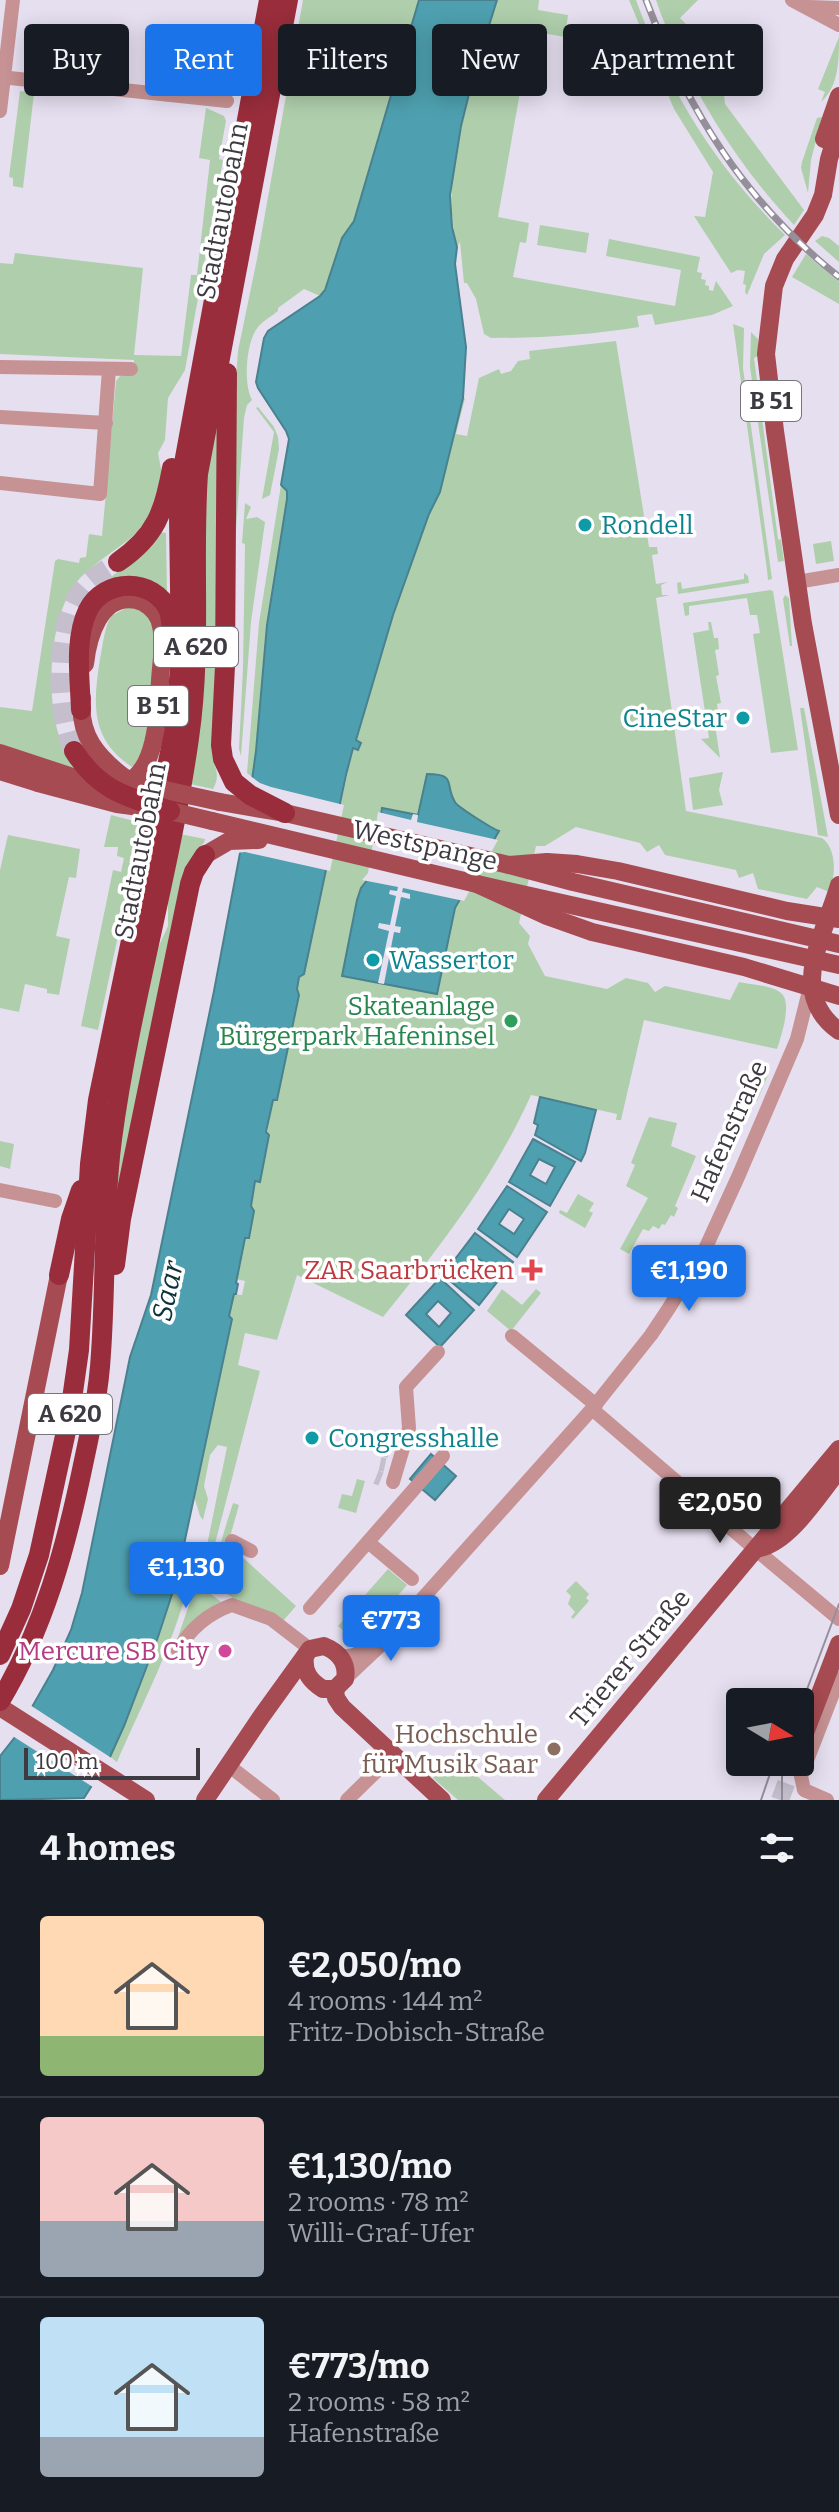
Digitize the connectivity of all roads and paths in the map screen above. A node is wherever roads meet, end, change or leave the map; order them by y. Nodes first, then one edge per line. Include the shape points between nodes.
1 (13, 0) edge
2 (269, 0) edge
3 (288, 0) edge
4 (792, 0) edge
5 (809, 7) junction
6 (839, 8) edge
7 (839, 25) edge
8 (2, 77) edge
9 (839, 96) edge
10 (227, 101) dead end
11 (0, 111) edge
12 (839, 126) edge
13 (812, 221) junction
14 (237, 269) junction
15 (0, 367) edge
16 (109, 369) junction
17 (131, 369) dead end
18 (195, 396) junction
19 (0, 417) edge
20 (106, 423) junction
21 (0, 483) edge
22 (118, 562) tunnel mouth
23 (839, 575) edge
24 (797, 582) junction
25 (87, 630) junction
26 (81, 710) joint
27 (74, 751) tunnel mouth
28 (0, 753) edge
29 (0, 771) edge
30 (164, 791) junction
31 (170, 811) junction
32 (285, 813) junction
33 (839, 815) edge
34 (302, 843) junction
35 (205, 855) joint
36 (509, 865) junction
37 (477, 884) junction
38 (839, 885) edge
39 (834, 918) edge
40 (839, 944) edge
41 (839, 965) edge
42 (810, 987) junction
43 (839, 996) edge
44 (839, 1031) edge
45 (90, 1164) junction
46 (0, 1190) edge
47 (55, 1201) dead end
48 (59, 1275) joint
49 (512, 1336) dead end
50 (101, 1352) junction
51 (438, 1352) dead end
52 (594, 1407) junction
53 (839, 1449) edge
54 (443, 1456) dead end
55 (839, 1470) edge
56 (414, 1489) junction
57 (232, 1541) dead end
58 (368, 1542) junction
59 (755, 1549) junction
60 (251, 1551) dead end
61 (0, 1566) edge
62 (412, 1579) dead end
63 (311, 1601) dead end
64 (839, 1619) edge
65 (389, 1635) junction
66 (839, 1644) edge
67 (178, 1651) dead end
68 (308, 1653) junction
69 (338, 1654) junction
70 (0, 1655) edge
71 (839, 1678) edge
72 (311, 1680) junction
73 (340, 1684) junction
74 (0, 1701) edge
75 (0, 1707) edge
76 (814, 1709) edge
77 (261, 1717) junction
78 (393, 1755) junction
79 (228, 1765) junction
80 (142, 1797) edge
81 (205, 1800) edge
82 (273, 1800) edge
83 (347, 1800) edge
84 (442, 1800) edge
85 (546, 1800) edge
86 (827, 1800) edge

1 - 8 street
2 - 18 highway, Stadtautobahn / A 620
3 - 14 highway, Stadtautobahn / A 620
4 - 5 street
5 - 6 street
5 - 7 street
8 - 10 street
8 - 11 street
9 - 13 main road, B 51 via 824,140
12 - 13 main road, B 51
13 - 24 main road, B 51 via 779,270 767,334 768,380
14 - 32 highway via 226,375 221,745 234,782
14 - 50 highway, Stadtautobahn / A 620 via 198,474 190,735 127,1041 112,1143
15 - 16 street
16 - 17 street
16 - 20 street
18 - 22 highway via 178,437 156,526
18 - 30 highway, Stadtautobahn / A 620 via 181,488 181,659
19 - 20 street
20 - 21 street via 100,494
23 - 24 street
24 - 33 main road, B 51
25 - 26 highway
25 - 28 main road, B 51 via 119,601 142,601 159,620 162,649 155,731 151,752 137,776 128,784 103,787
25 - 30 highway via 95,600 119,586 150,590 169,612
26 - 32 main road, Westspange, bridge via 91,744 104,763 125,778
27 - 31 highway, bridge via 92,776 115,792
29 - 31 main road, Westspange, bridge via 117,804
30 - 45 highway, Stadtautobahn / A 620 via 112,1024
31 - 34 main road, Westspange, bridge
32 - 36 main road, Westspange
34 - 35 main road via 239,839
34 - 37 main road, Westspange
35 - 50 highway via 190,884 151,1068
36 - 39 main road via 577,864
36 - 40 main road, Westspange, bridge
37 - 41 main road, Westspange, bridge
37 - 42 main road, bridge via 592,932
38 - 39 main road
39 - 42 main road via 817,948
42 - 43 main road
42 - 44 main road via 821,1011
42 - 52 street, Hafenstraße via 797,1039 706,1247 651,1335
45 - 48 highway
45 - 70 highway, Stadtautobahn / A 620 via 70,1413 39,1555
46 - 47 street
48 - 61 main road
49 - 52 street
50 - 74 highway, Stadtautobahn / A 620 via 94,1413 61,1560 26,1655
51 - 56 street via 406,1387 409,1428 391,1467
52 - 59 street
52 - 65 street, Hafenstraße
53 - 59 main road, Trierer Straße
54 - 56 street
55 - 59 main road, Trierer Straße via 787,1533
56 - 58 street
57 - 60 street
58 - 62 street
58 - 63 street
59 - 64 street
59 - 85 main road, Trierer Straße
65 - 69 street, Hafenstraße via 356,1655
65 - 73 street, Hafenstraße
66 - 76 main road
67 - 68 street via 207,1617 232,1605 271,1619
68 - 69 main road via 324,1646
68 - 72 main road via 304,1666
68 - 77 main road
69 - 73 main road via 345,1666
71 - 86 street via 801,1776 804,1790
72 - 73 main road via 323,1689
72 - 77 main road
73 - 78 main road via 336,1698 342,1707
75 - 80 main road
77 - 79 main road
78 - 83 street
78 - 84 main road
79 - 81 main road
79 - 82 street

